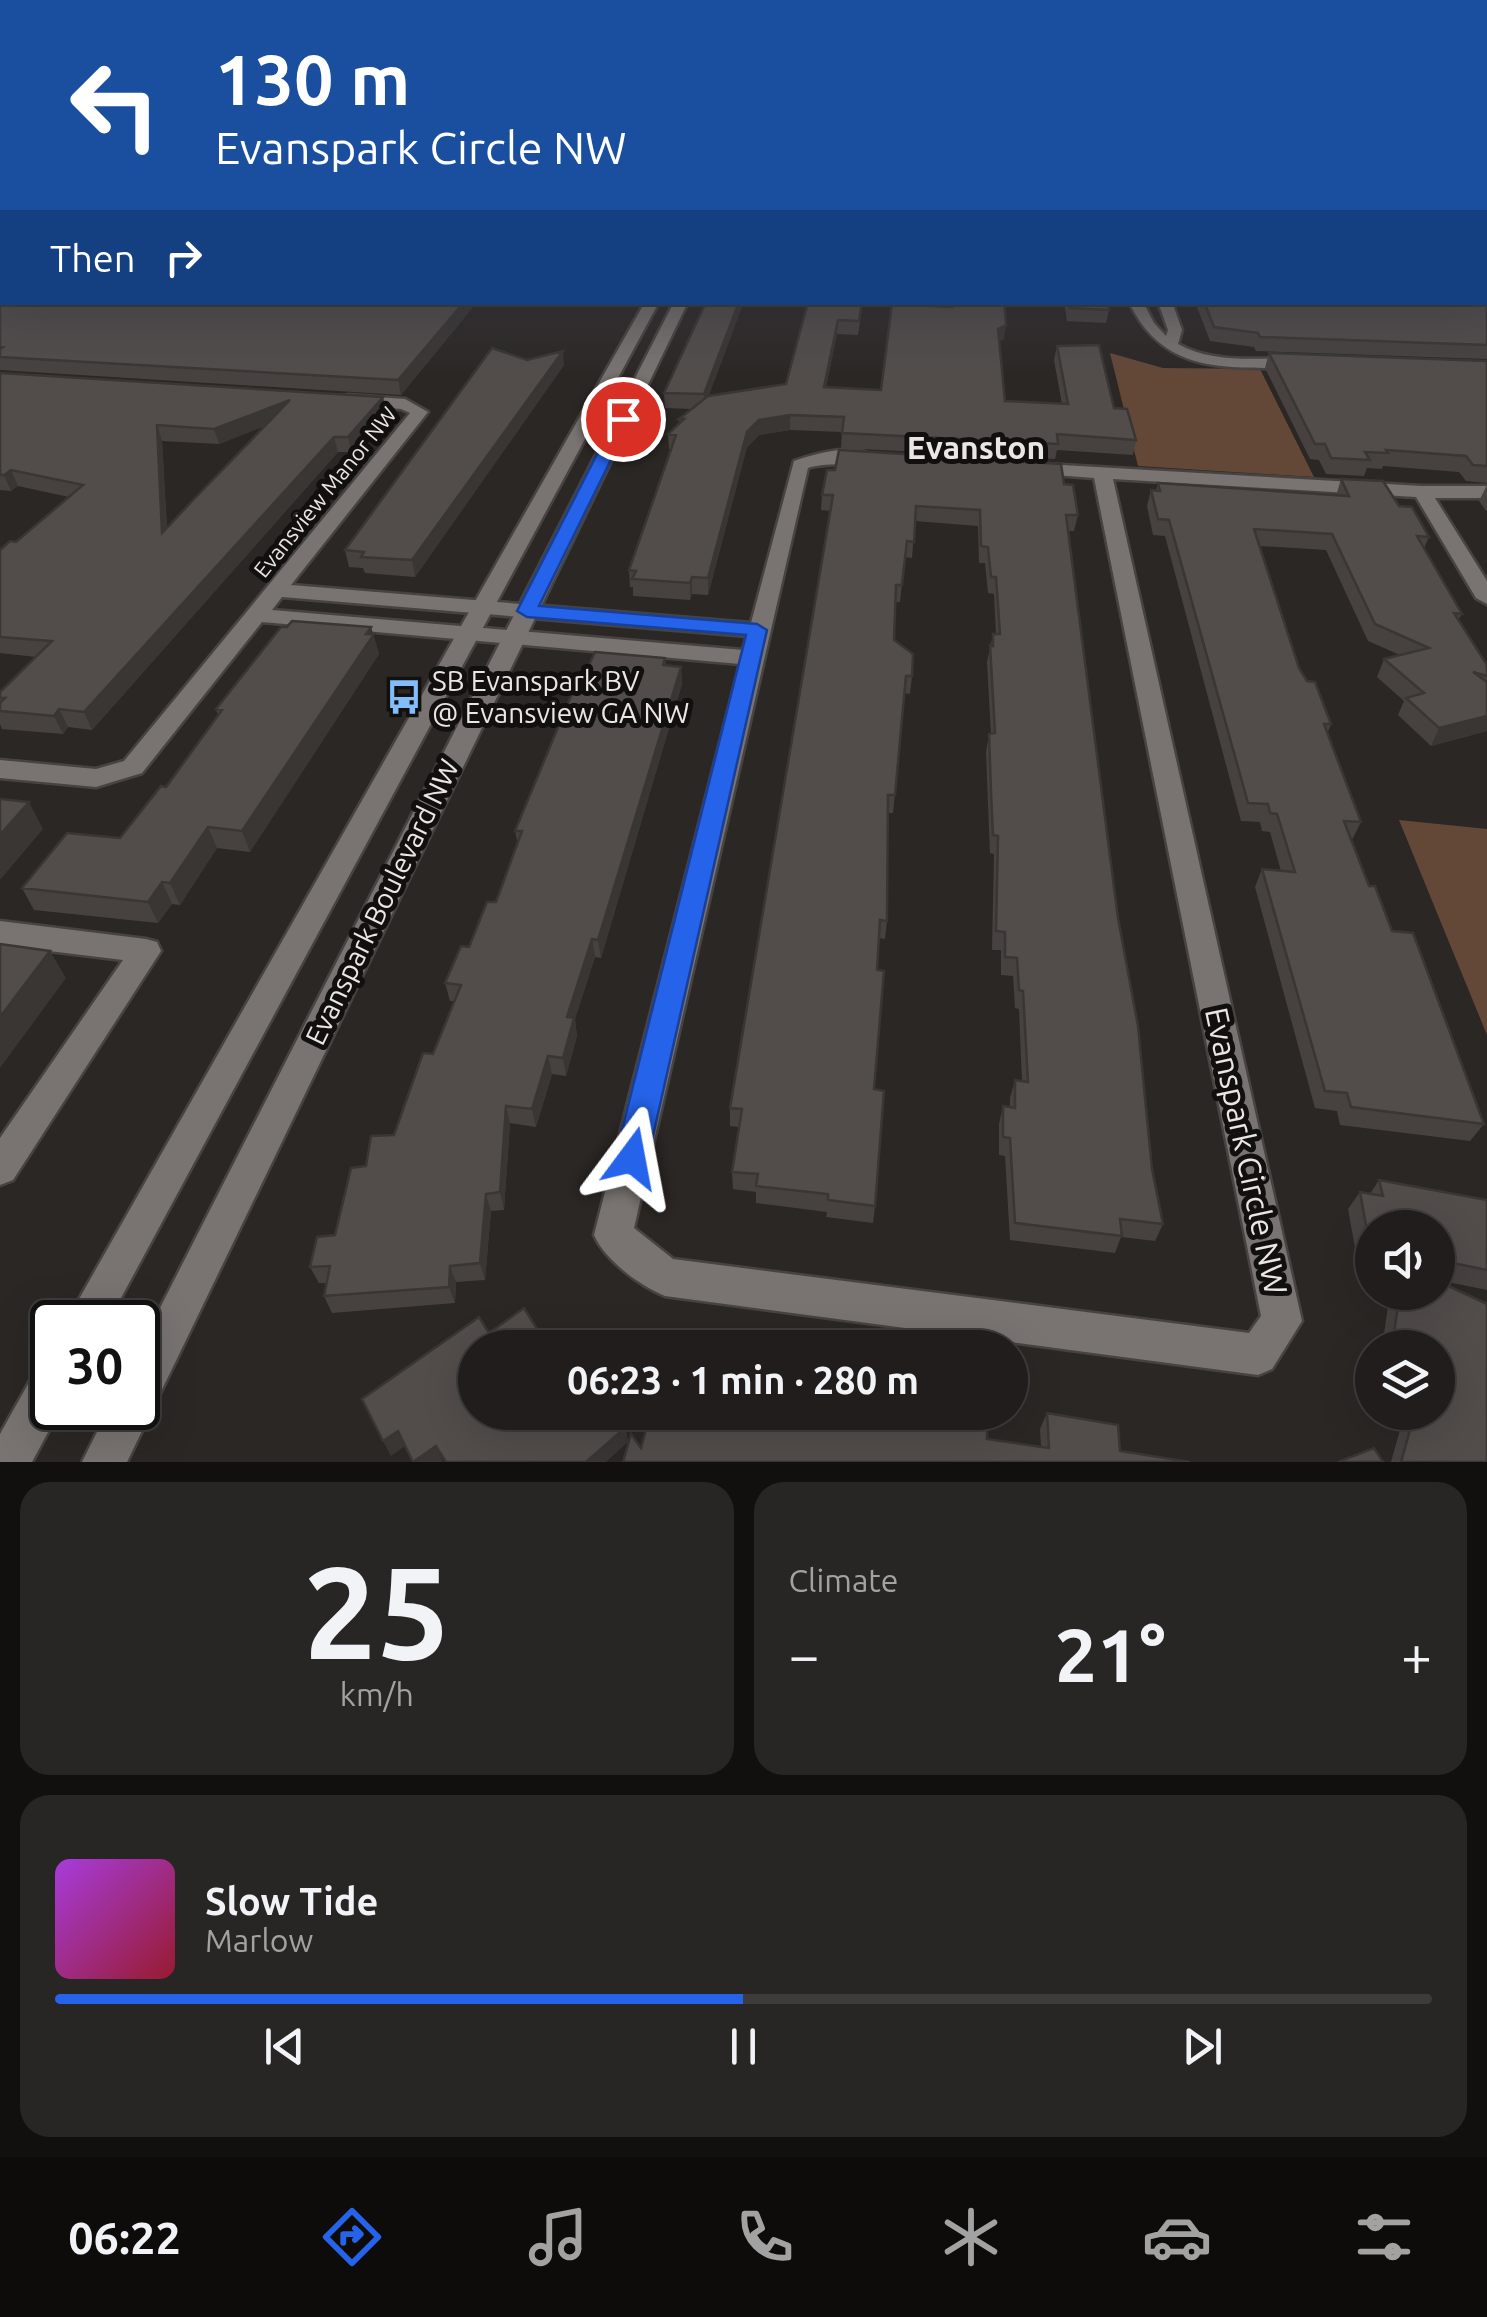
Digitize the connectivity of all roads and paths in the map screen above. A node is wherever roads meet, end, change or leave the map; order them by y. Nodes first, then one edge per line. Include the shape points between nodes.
1 (650, 305) edge
2 (680, 305) edge
3 (1137, 305) edge
4 (1165, 305) edge
5 (1170, 346) junction
6 (1320, 364) edge
7 (328, 399) edge
8 (887, 460) edge
9 (1004, 467) edge
10 (1102, 473) junction
11 (1422, 492) junction
12 (1487, 492) edge
13 (1487, 598) edge
14 (264, 602) junction
15 (483, 608) junction
16 (520, 624) junction
17 (468, 633) junction
18 (754, 644) junction
19 (0, 769) edge
20 (0, 933) edge
21 (0, 1168) edge
22 (98, 1300) edge
23 (160, 1350) edge
24 (30, 1422) edge
25 (120, 1430) edge
26 (8, 1462) edge
27 (104, 1462) edge

1 - 15 street, Evanspark Boulevard NW
2 - 16 street, Evanspark Boulevard NW
3 - 5 street via 1144,328
4 - 5 street via 1175,330
5 - 6 street via 1216,360
7 - 14 street, Evansview Manor NW via 405,404 420,412
8 - 18 street, Evanspark Circle NW via 828,456 800,464
9 - 10 street
10 - 11 street
10 - 18 street, Evanspark Circle NW via 1282,1321 1258,1355 666,1277 614,1234
11 - 12 street
11 - 13 street
14 - 15 street
14 - 17 street
14 - 19 street via 134,768 96,778
15 - 16 street
15 - 17 street, Evanspark Boulevard NW
16 - 17 street
16 - 18 street
16 - 23 street, Evanspark Boulevard NW
17 - 22 street, Evanspark Boulevard NW
20 - 21 street via 146,952
24 - 26 street
25 - 27 street

